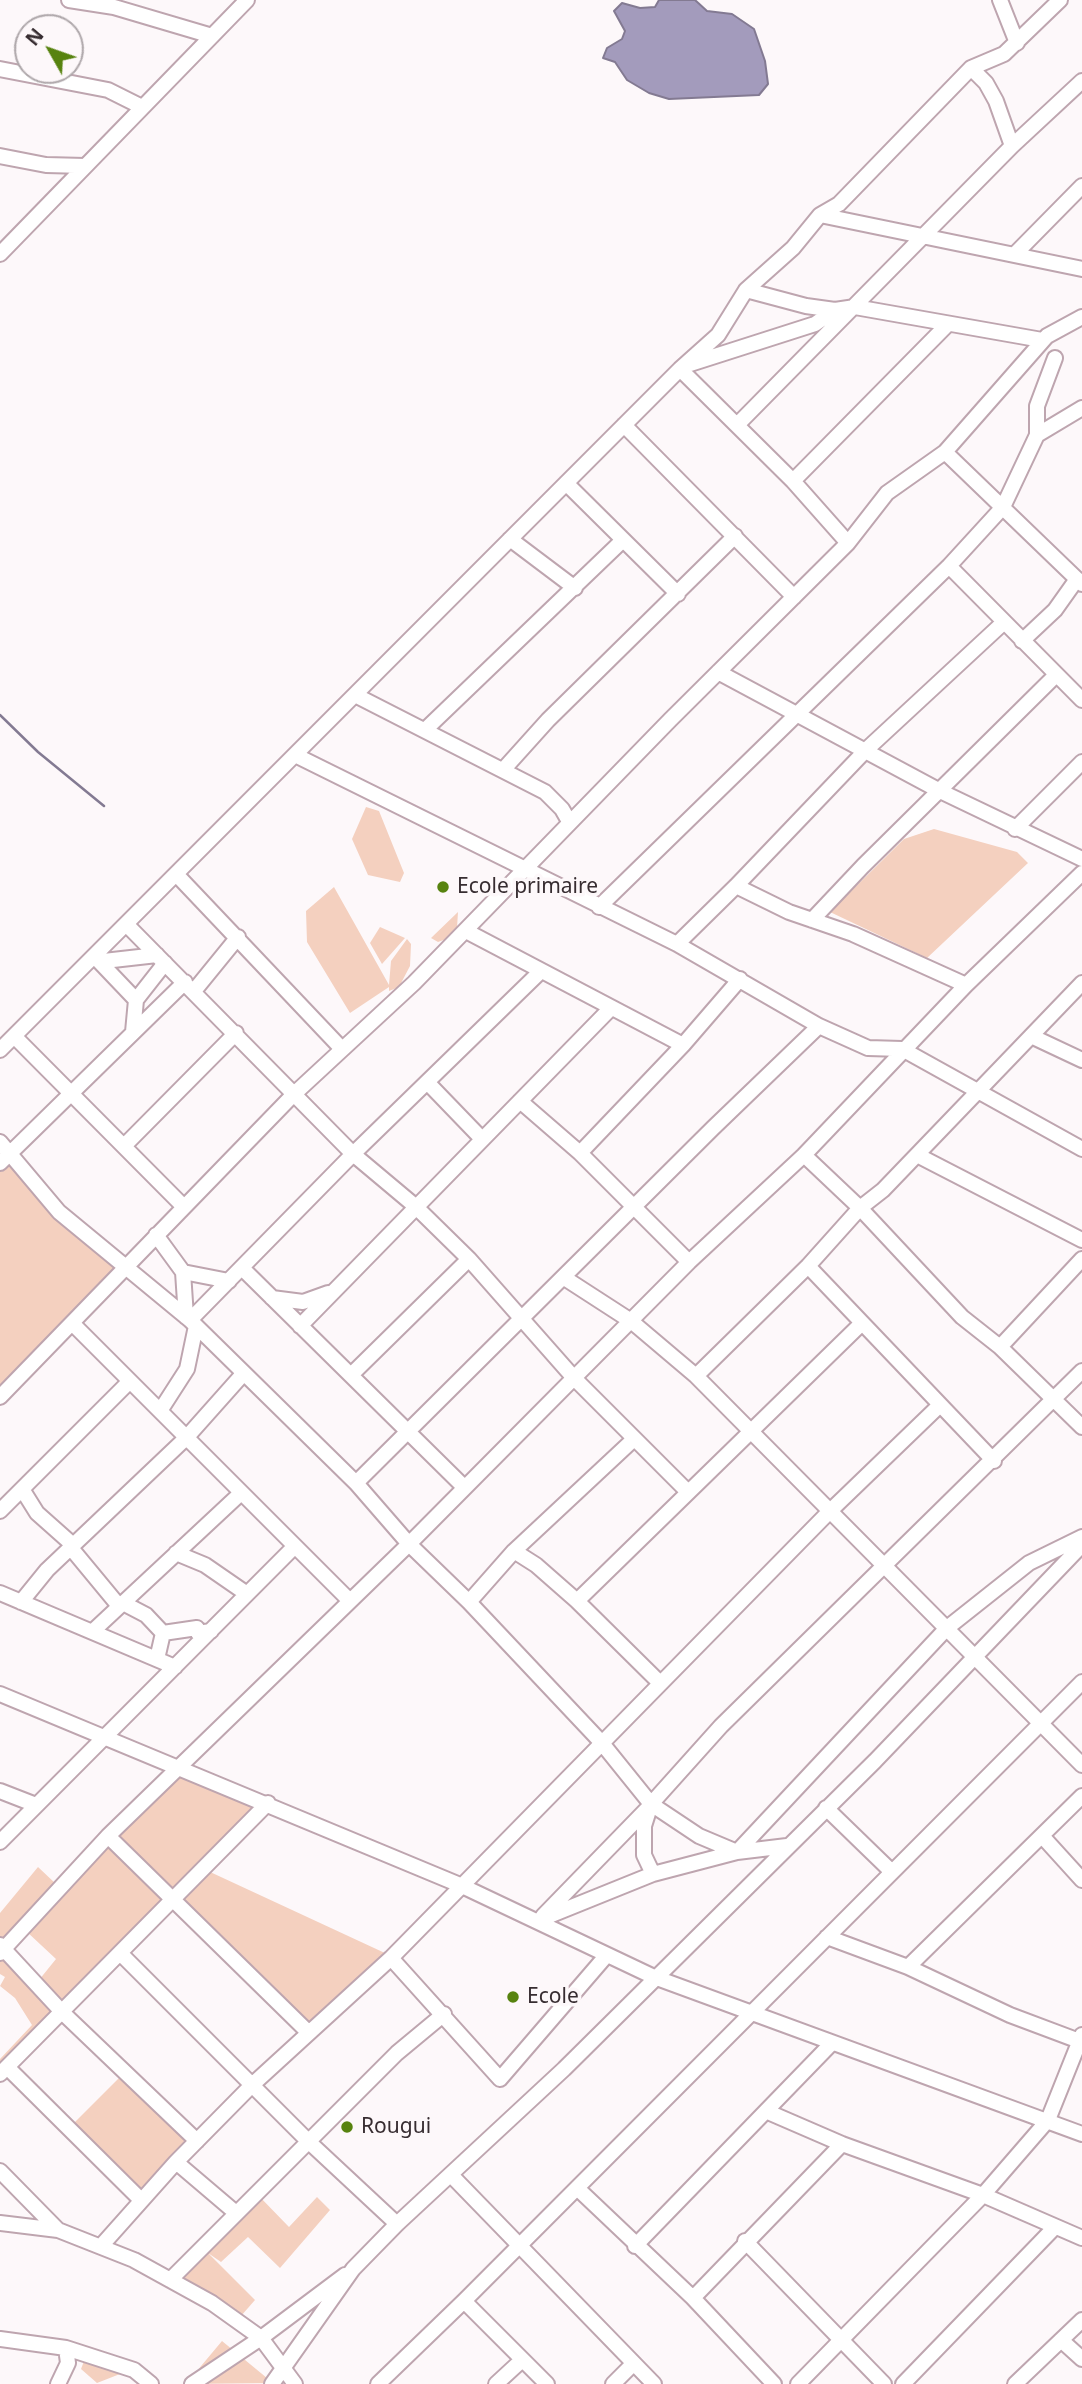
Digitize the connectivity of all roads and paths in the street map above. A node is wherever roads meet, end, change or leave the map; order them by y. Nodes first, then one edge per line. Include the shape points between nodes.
1 (69, 0) edge
2 (247, 0) edge
3 (1000, 0) edge
4 (1060, 0) edge
5 (115, 4) edge
6 (212, 36) junction
7 (1017, 43) junction
8 (971, 68) junction
9 (0, 69) edge
10 (1082, 82) edge
11 (142, 107) junction
12 (1012, 146) junction
13 (0, 156) edge
14 (85, 166) junction
15 (1082, 186) edge
16 (838, 204) junction
17 (820, 215) junction
18 (849, 219) junction
19 (925, 236) junction
20 (6, 239) edge
21 (0, 254) edge
22 (1015, 254) junction
23 (1082, 269) edge
24 (746, 290) junction
25 (855, 307) junction
26 (835, 310) junction
27 (1082, 317) edge
28 (947, 325) junction
29 (1042, 341) junction
30 (1055, 358) dead end
31 (682, 367) junction
32 (1082, 408) edge
33 (624, 425) junction
34 (737, 425) junction
35 (1037, 435) junction
36 (945, 452) junction
37 (793, 481) junction
38 (566, 483) junction
39 (1003, 507) junction
40 (735, 536) junction
41 (510, 539) junction
42 (623, 540) junction
43 (848, 543) junction
44 (948, 566) junction
45 (1080, 581) edge
46 (575, 588) junction
47 (678, 594) junction
48 (794, 597) junction
49 (1003, 623) junction
50 (1022, 641) junction
51 (718, 672) junction
52 (1056, 675) junction
53 (355, 695) junction
54 (1082, 700) edge
55 (797, 712) junction
56 (426, 729) junction
57 (867, 749) junction
58 (295, 755) junction
59 (1082, 762) edge
60 (503, 770) junction
61 (940, 792) junction
62 (570, 824) junction
63 (1015, 829) junction
64 (1082, 859) edge
65 (526, 869) junction
66 (1082, 873) edge
67 (176, 874) junction
68 (736, 886) junction
69 (598, 907) junction
70 (813, 920) junction
71 (126, 924) junction
72 (466, 931) junction
73 (238, 937) junction
74 (677, 944) junction
75 (94, 956) junction
76 (162, 959) junction
77 (541, 971) junction
78 (740, 979) junction
79 (1082, 983) edge
80 (966, 985) junction
81 (189, 987) junction
82 (136, 1000) junction
83 (611, 1008) junction
84 (820, 1027) junction
85 (133, 1032) junction
86 (236, 1033) junction
87 (14, 1036) junction
88 (1031, 1036) junction
89 (683, 1045) junction
90 (342, 1049) junction
91 (902, 1049) junction
92 (0, 1050) edge
93 (1082, 1060) edge
94 (427, 1082) junction
95 (70, 1092) junction
96 (977, 1094) junction
97 (293, 1095) junction
98 (520, 1101) junction
99 (482, 1139) junction
100 (0, 1142) edge
101 (124, 1146) junction
102 (1082, 1149) edge
103 (580, 1153) junction
104 (353, 1154) junction
105 (804, 1155) junction
106 (916, 1155) junction
107 (5, 1158) edge
108 (415, 1206) junction
109 (184, 1207) junction
110 (860, 1208) junction
111 (633, 1209) junction
112 (156, 1236) junction
113 (1082, 1240) edge
114 (469, 1259) junction
115 (1082, 1259) edge
116 (689, 1262) junction
117 (126, 1265) junction
118 (808, 1266) junction
119 (242, 1268) junction
120 (183, 1272) junction
121 (563, 1277) junction
122 (229, 1281) junction
123 (336, 1288) junction
124 (272, 1298) junction
125 (522, 1318) junction
126 (191, 1321) junction
127 (631, 1321) junction
128 (73, 1324) junction
129 (862, 1324) junction
130 (300, 1326) junction
131 (1000, 1346) junction
132 (376, 1350) junction
133 (1082, 1371) edge
134 (243, 1374) junction
135 (351, 1375) junction
136 (696, 1376) junction
137 (574, 1378) junction
138 (130, 1381) junction
139 (365, 1389) junction
140 (0, 1397) edge
141 (1055, 1399) junction
142 (940, 1405) junction
143 (160, 1411) junction
144 (1082, 1427) edge
145 (408, 1432) junction
146 (750, 1432) junction
147 (186, 1438) junction
148 (634, 1439) junction
149 (994, 1461) junction
150 (356, 1483) junction
151 (464, 1487) junction
152 (22, 1489) junction
153 (688, 1492) junction
154 (241, 1493) junction
155 (2, 1504) edge
156 (829, 1512) junction
157 (1082, 1537) edge
158 (409, 1544) junction
159 (1082, 1545) edge
160 (295, 1546) junction
161 (72, 1547) junction
162 (514, 1551) junction
163 (176, 1553) junction
164 (883, 1564) junction
165 (0, 1593) edge
166 (247, 1594) junction
167 (350, 1601) junction
168 (577, 1601) junction
169 (21, 1602) junction
170 (469, 1602) junction
171 (121, 1604) junction
172 (947, 1628) junction
173 (93, 1631) junction
174 (205, 1632) junction
175 (163, 1633) junction
176 (974, 1656) junction
177 (165, 1662) junction
178 (1082, 1682) edge
179 (660, 1683) junction
180 (0, 1694) edge
181 (1041, 1723) junction
182 (104, 1738) junction
183 (601, 1742) junction
184 (1082, 1765) edge
185 (179, 1770) junction
186 (0, 1791) edge
187 (1082, 1796) edge
188 (268, 1803) junction
189 (651, 1804) junction
190 (36, 1805) junction
191 (826, 1808) junction
192 (108, 1836) junction
193 (1043, 1836) junction
194 (0, 1842) edge
195 (787, 1846) junction
196 (737, 1852) junction
197 (892, 1872) junction
198 (653, 1874) junction
199 (1082, 1880) edge
200 (460, 1885) junction
201 (172, 1901) junction
202 (539, 1920) junction
203 (827, 1937) junction
204 (1, 1949) edge
205 (120, 1953) junction
206 (606, 1956) junction
207 (390, 1958) junction
208 (908, 1967) junction
209 (654, 1977) junction
210 (63, 2013) junction
211 (751, 2013) junction
212 (444, 2014) junction
213 (307, 2032) junction
214 (1082, 2040) edge
215 (831, 2044) junction
216 (4, 2071) edge
217 (252, 2085) junction
218 (768, 2112) junction
219 (1048, 2120) junction
220 (1082, 2134) edge
221 (197, 2141) junction
222 (309, 2142) junction
223 (842, 2144) junction
224 (176, 2162) junction
225 (0, 2171) edge
226 (451, 2175) junction
227 (577, 2188) junction
228 (983, 2195) junction
229 (141, 2200) junction
230 (236, 2213) junction
231 (0, 2223) edge
232 (397, 2224) junction
233 (1055, 2227) junction
234 (58, 2230) junction
235 (1082, 2238) edge
236 (746, 2241) junction
237 (522, 2244) junction
238 (102, 2245) junction
239 (635, 2246) junction
240 (353, 2269) junction
241 (170, 2280) junction
242 (692, 2298) junction
243 (464, 2301) junction
244 (1082, 2320) edge
245 (261, 2338) junction
246 (0, 2339) edge
247 (841, 2340) junction
248 (1061, 2340) junction
249 (66, 2348) junction
250 (1082, 2359) edge
251 (522, 2360) junction
252 (632, 2365) junction
253 (284, 2371) junction
254 (58, 2384) edge
255 (151, 2384) edge
256 (192, 2384) edge
257 (272, 2384) edge
258 (295, 2384) edge
259 (378, 2384) edge
260 (496, 2384) edge
261 (547, 2384) edge
262 (613, 2384) edge
263 (654, 2384) edge
264 (774, 2384) edge
265 (798, 2384) edge
266 (884, 2384) edge
267 (903, 2384) edge
268 (1015, 2384) edge

1 - 5 street
2 - 6 street
3 - 7 street
4 - 7 street
5 - 6 street
6 - 11 street
7 - 8 street
8 - 12 street via 991,92
8 - 16 street
9 - 11 street via 108,90
10 - 12 street
11 - 14 street
12 - 19 street
13 - 14 street via 46,165
14 - 20 street
15 - 22 street
16 - 17 street
16 - 18 street
17 - 18 street
17 - 24 street via 793,248
18 - 19 street
19 - 22 street
19 - 25 street
20 - 21 street
22 - 23 street
24 - 26 street
24 - 31 street via 718,335
25 - 26 street
25 - 28 street
25 - 34 street
26 - 31 street via 815,324
27 - 29 street
28 - 29 street
28 - 37 street
29 - 36 street
30 - 35 street via 1037,406
31 - 33 street
31 - 34 street
32 - 35 street
33 - 38 street
33 - 40 street
34 - 37 street
35 - 39 street
36 - 39 street
36 - 43 street via 887,493
37 - 43 street
38 - 41 street
38 - 42 street
39 - 44 street
39 - 45 street
40 - 47 street
40 - 48 street
41 - 46 street
41 - 53 street
42 - 46 street
42 - 47 street
43 - 48 street
44 - 49 street
44 - 55 street
45 - 50 street
46 - 56 street
47 - 60 street via 556,711
48 - 51 street
49 - 50 street
49 - 57 street
50 - 52 street
51 - 55 street
51 - 62 street
52 - 54 street
52 - 61 street
53 - 56 street
53 - 58 street
55 - 57 street
55 - 69 street
56 - 60 street
57 - 61 street
57 - 68 street
58 - 65 street
58 - 67 street
59 - 63 street
60 - 62 street via 545,792
61 - 63 street
61 - 70 street
62 - 65 street
63 - 64 street
65 - 69 street
65 - 72 street
66 - 80 street
67 - 71 street
67 - 73 street
68 - 70 street
68 - 74 street
69 - 74 street
70 - 80 street
71 - 75 street
71 - 76 street
72 - 77 street
72 - 90 street
73 - 81 street
73 - 90 street
74 - 78 street
75 - 76 street via 104,961
75 - 82 street
75 - 87 street
76 - 81 street
76 - 82 street
77 - 83 street
77 - 94 street
78 - 84 street
78 - 89 street
79 - 88 street
80 - 91 street
81 - 85 street
81 - 86 street
82 - 85 street
83 - 89 street
83 - 98 street
84 - 91 street via 868,1048
84 - 111 street
85 - 95 street
86 - 97 street
86 - 101 street
87 - 92 street
87 - 95 street
88 - 93 street
88 - 96 street
89 - 103 street
90 - 97 street
91 - 96 street
91 - 105 street
94 - 99 street
94 - 104 street
95 - 101 street
95 - 107 street
96 - 102 street
96 - 106 street
97 - 104 street
97 - 109 street
98 - 99 street
98 - 103 street
99 - 108 street
100 - 107 street
101 - 109 street
103 - 111 street
104 - 108 street
104 - 119 street
105 - 110 street
105 - 116 street
106 - 110 street
106 - 113 street
107 - 117 street via 59,1212
108 - 114 street
108 - 123 street
109 - 112 street
110 - 118 street
110 - 131 street via 962,1317
111 - 116 street
111 - 121 street
112 - 117 street
112 - 120 street
114 - 125 street
114 - 132 street
115 - 131 street
116 - 127 street
117 - 126 street
117 - 128 street
118 - 129 street
118 - 136 street
119 - 122 street
119 - 124 street
120 - 122 street
120 - 126 street
121 - 125 street
121 - 127 street
122 - 126 street
123 - 124 street via 303,1302
123 - 130 street
124 - 130 street
125 - 137 street
125 - 145 street
126 - 134 street
126 - 143 street via 187,1369
127 - 136 street
127 - 137 street
128 - 138 street
128 - 140 street
129 - 142 street
129 - 146 street
130 - 135 street
131 - 141 street
132 - 135 street
132 - 139 street
133 - 141 street
134 - 147 street
134 - 150 street
135 - 139 street
136 - 146 street
137 - 148 street
137 - 151 street
138 - 143 street
138 - 152 street
139 - 145 street
141 - 144 street
141 - 149 street
142 - 149 street
142 - 156 street
143 - 147 street
145 - 150 street
145 - 151 street
146 - 153 street
146 - 156 street
147 - 154 street
147 - 161 street
148 - 153 street
148 - 162 street
149 - 164 street
150 - 158 street
151 - 158 street
152 - 155 street
152 - 161 street via 37,1513
153 - 168 street
154 - 160 street
154 - 163 street
156 - 164 street
156 - 179 street
157 - 172 street via 1029,1563
158 - 167 street
158 - 170 street
159 - 176 street
160 - 166 street
160 - 167 street
161 - 169 street
161 - 171 street
162 - 168 street
162 - 170 street
163 - 166 street via 205,1565
163 - 171 street
164 - 172 street
164 - 189 street via 721,1726
165 - 169 street
166 - 174 street
167 - 185 street
168 - 179 street
169 - 173 street
170 - 183 street
171 - 173 street
171 - 175 street via 146,1615
172 - 176 street
172 - 196 street
173 - 177 street
174 - 175 street via 197,1628
174 - 177 street
175 - 177 street
176 - 181 street
176 - 191 street
177 - 182 street
178 - 181 street
179 - 183 street
180 - 182 street
181 - 184 street
181 - 197 street
182 - 185 street
182 - 190 street
183 - 189 street
183 - 200 street
185 - 188 street
185 - 192 street
186 - 190 street
187 - 193 street
188 - 200 street
188 - 201 street
189 - 196 street via 699,1836
189 - 198 street via 644,1855
189 - 202 street
190 - 194 street
191 - 195 street
191 - 197 street
192 - 201 street
192 - 204 street
193 - 199 street
193 - 208 street
195 - 196 street
195 - 209 street
196 - 198 street
197 - 203 street
198 - 202 street
200 - 202 street
200 - 207 street
201 - 205 street
201 - 213 street
202 - 206 street
203 - 208 street
203 - 211 street
204 - 210 street
205 - 210 street
205 - 217 street
206 - 209 street
206 - 212 street via 500,2079
207 - 212 street
207 - 213 street
208 - 214 street via 1010,2015
209 - 211 street
209 - 226 street via 564,2070
210 - 216 street
210 - 221 street
211 - 215 street
211 - 227 street
212 - 222 street via 397,2053
213 - 217 street
214 - 219 street
215 - 218 street
215 - 219 street
216 - 229 street
217 - 221 street
217 - 222 street
218 - 223 street
218 - 239 street
219 - 220 street
219 - 228 street
221 - 224 street
222 - 230 street
222 - 232 street
223 - 228 street
223 - 236 street
224 - 229 street
224 - 230 street
225 - 234 street
226 - 232 street
226 - 237 street
227 - 237 street
227 - 239 street
228 - 233 street
228 - 247 street
229 - 238 street
230 - 241 street
231 - 234 street
232 - 240 street
233 - 235 street
233 - 267 street
234 - 238 street
236 - 242 street
236 - 247 street
237 - 243 street
237 - 252 street
238 - 241 street
239 - 242 street
240 - 245 street
240 - 253 street
241 - 245 street
242 - 264 street
243 - 251 street
243 - 259 street
244 - 248 street
245 - 253 street
245 - 256 street
246 - 249 street
247 - 265 street
247 - 266 street
248 - 250 street
248 - 268 street
249 - 254 street via 68,2363
249 - 255 street via 134,2370
251 - 260 street
251 - 261 street
252 - 262 street
252 - 263 street
253 - 257 street
253 - 258 street

